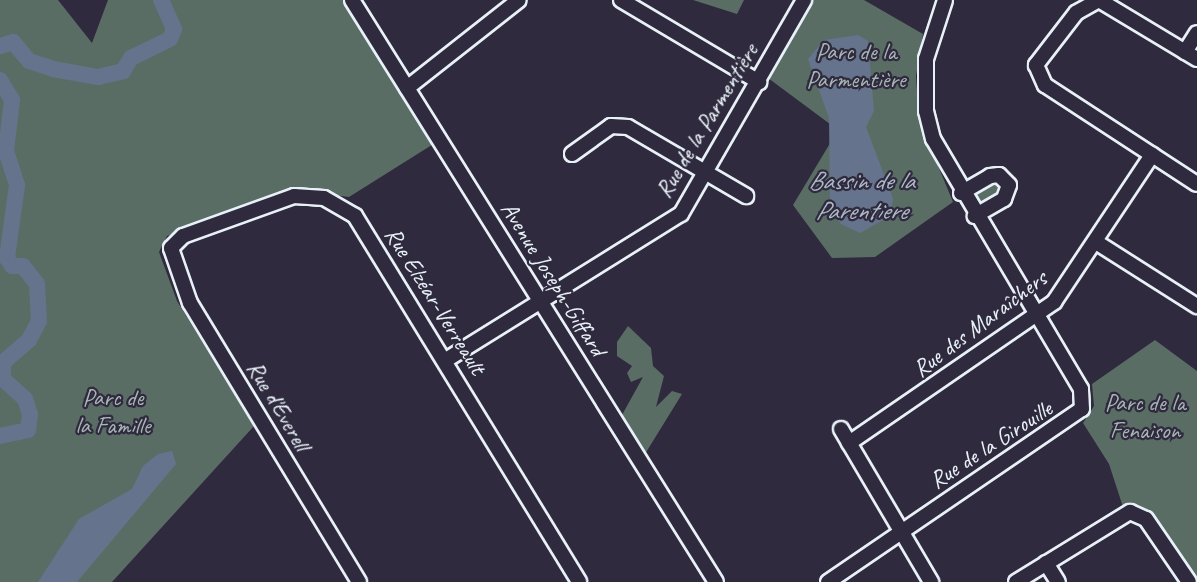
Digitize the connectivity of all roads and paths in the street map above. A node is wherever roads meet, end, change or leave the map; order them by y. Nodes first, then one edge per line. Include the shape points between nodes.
1 (352, 0) edge
2 (519, 0) edge
3 (621, 0) edge
4 (804, 0) edge
5 (945, 0) edge
6 (1197, 33) edge
7 (1191, 55) edge
8 (759, 82) junction
9 (406, 88) junction
10 (572, 154) dead end
11 (1152, 155) junction
12 (706, 173) junction
13 (1197, 184) edge
14 (961, 193) junction
15 (746, 196) dead end
16 (975, 216) junction
17 (1096, 242) junction
18 (171, 248) joint
19 (540, 302) junction
20 (1197, 306) edge
21 (1036, 315) junction
22 (447, 360) junction
23 (841, 429) dead end
24 (849, 443) junction
25 (899, 530) junction
26 (1046, 563) junction
27 (356, 578) edge
28 (342, 582) edge
29 (579, 582) edge
30 (716, 582) edge
31 (828, 582) edge
32 (932, 582) edge
33 (1016, 582) edge
34 (1058, 582) edge
35 (1189, 582) edge

1 - 9 street, Avenue Joseph-Giffard
2 - 9 street
3 - 8 street
4 - 8 street, Rue de la Parmentière
5 - 14 street, Rue de la Girouille via 926,59 926,111 933,140
6 - 7 street
7 - 11 street via 1099,0 1076,13 1036,65 1045,85
8 - 12 street, Rue de la Parmentière
9 - 19 street, Avenue Joseph-Giffard
10 - 12 street via 619,126
11 - 13 street
11 - 17 street, Rue des Maraîchers
12 - 15 street
12 - 19 street, Rue de la Parmentière via 681,214
14 - 16 street, Rue de la Girouille
14 - 16 street via 999,175 1009,185 1004,199
16 - 21 street, Rue de la Girouille
17 - 20 street
17 - 21 street, Rue des Maraîchers via 1066,288
18 - 22 street, Rue Elzéar-Verreault via 183,236 294,196 330,201 354,216
18 - 27 street, Rue d'Everell via 190,303
19 - 22 street, Rue de la Parmentière
19 - 30 street, Avenue Joseph-Giffard
21 - 24 street, Rue des Maraîchers
21 - 25 street, Rue de la Girouille via 1081,389 1082,409
22 - 29 street, Rue Elzéar-Verreault
23 - 24 street
24 - 25 street
25 - 31 street, Rue de la Girouille
25 - 32 street
26 - 33 street
26 - 34 street
26 - 35 street via 1130,512 1146,519
27 - 28 street

